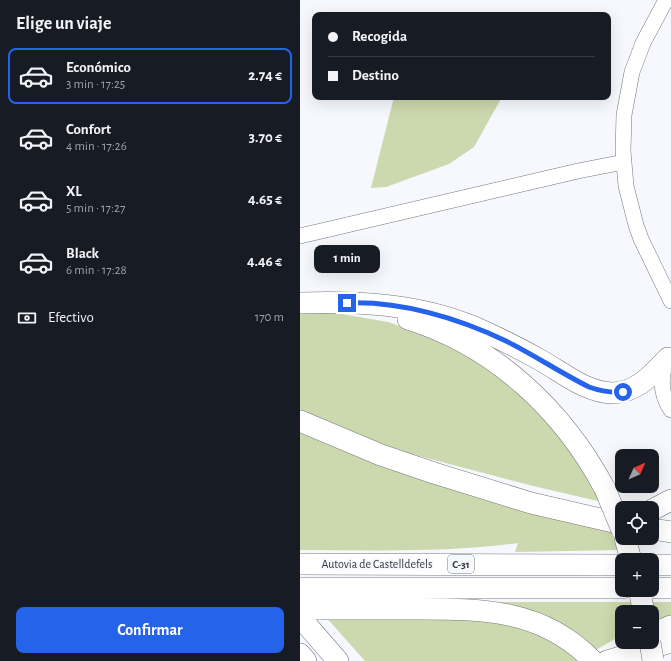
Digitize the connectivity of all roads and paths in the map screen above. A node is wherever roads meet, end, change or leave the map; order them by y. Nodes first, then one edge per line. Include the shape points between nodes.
1 (666, 0) edge
2 (624, 162) junction
3 (300, 236) edge
4 (671, 301) edge
5 (300, 303) edge
6 (335, 303) junction
7 (669, 355) edge
8 (671, 410) edge
9 (300, 421) edge
10 (434, 473) junction
11 (671, 500) edge
12 (659, 506) edge
13 (615, 513) edge
14 (615, 513) edge
15 (615, 522) edge
16 (659, 530) edge
17 (671, 532) edge
18 (300, 564) edge
19 (615, 565) edge
20 (659, 565) edge
21 (671, 565) edge
22 (300, 588) edge
23 (615, 588) edge
24 (659, 588) edge
25 (671, 588) edge
26 (301, 616) edge
27 (671, 626) edge
28 (659, 631) edge
29 (671, 642) edge
30 (619, 649) edge
31 (300, 654) edge
32 (306, 661) edge
33 (338, 661) edge
34 (594, 661) edge
35 (607, 661) edge

1 - 2 street via 643,43 632,72 623,131
2 - 3 street
2 - 4 street via 626,186 641,239
5 - 6 highway
6 - 7 highway via 402,308 472,326 601,392 618,392 634,388 649,378
6 - 13 highway, bridge via 367,308 411,320 454,338 494,362 549,408 574,438 605,489
7 - 8 street via 662,377 662,390
9 - 10 highway via 381,455
10 - 14 highway
10 - 15 highway via 530,503
11 - 12 highway
16 - 17 highway
18 - 19 highway, Autovia de Castelldefels / C-31
20 - 21 highway
22 - 23 highway, Autovia de Castelldefels / C-31
24 - 25 highway
26 - 33 highway
26 - 34 highway via 463,609 485,611 517,616 538,624 571,642
27 - 28 highway
29 - 35 highway
30 - 34 highway
31 - 32 highway

